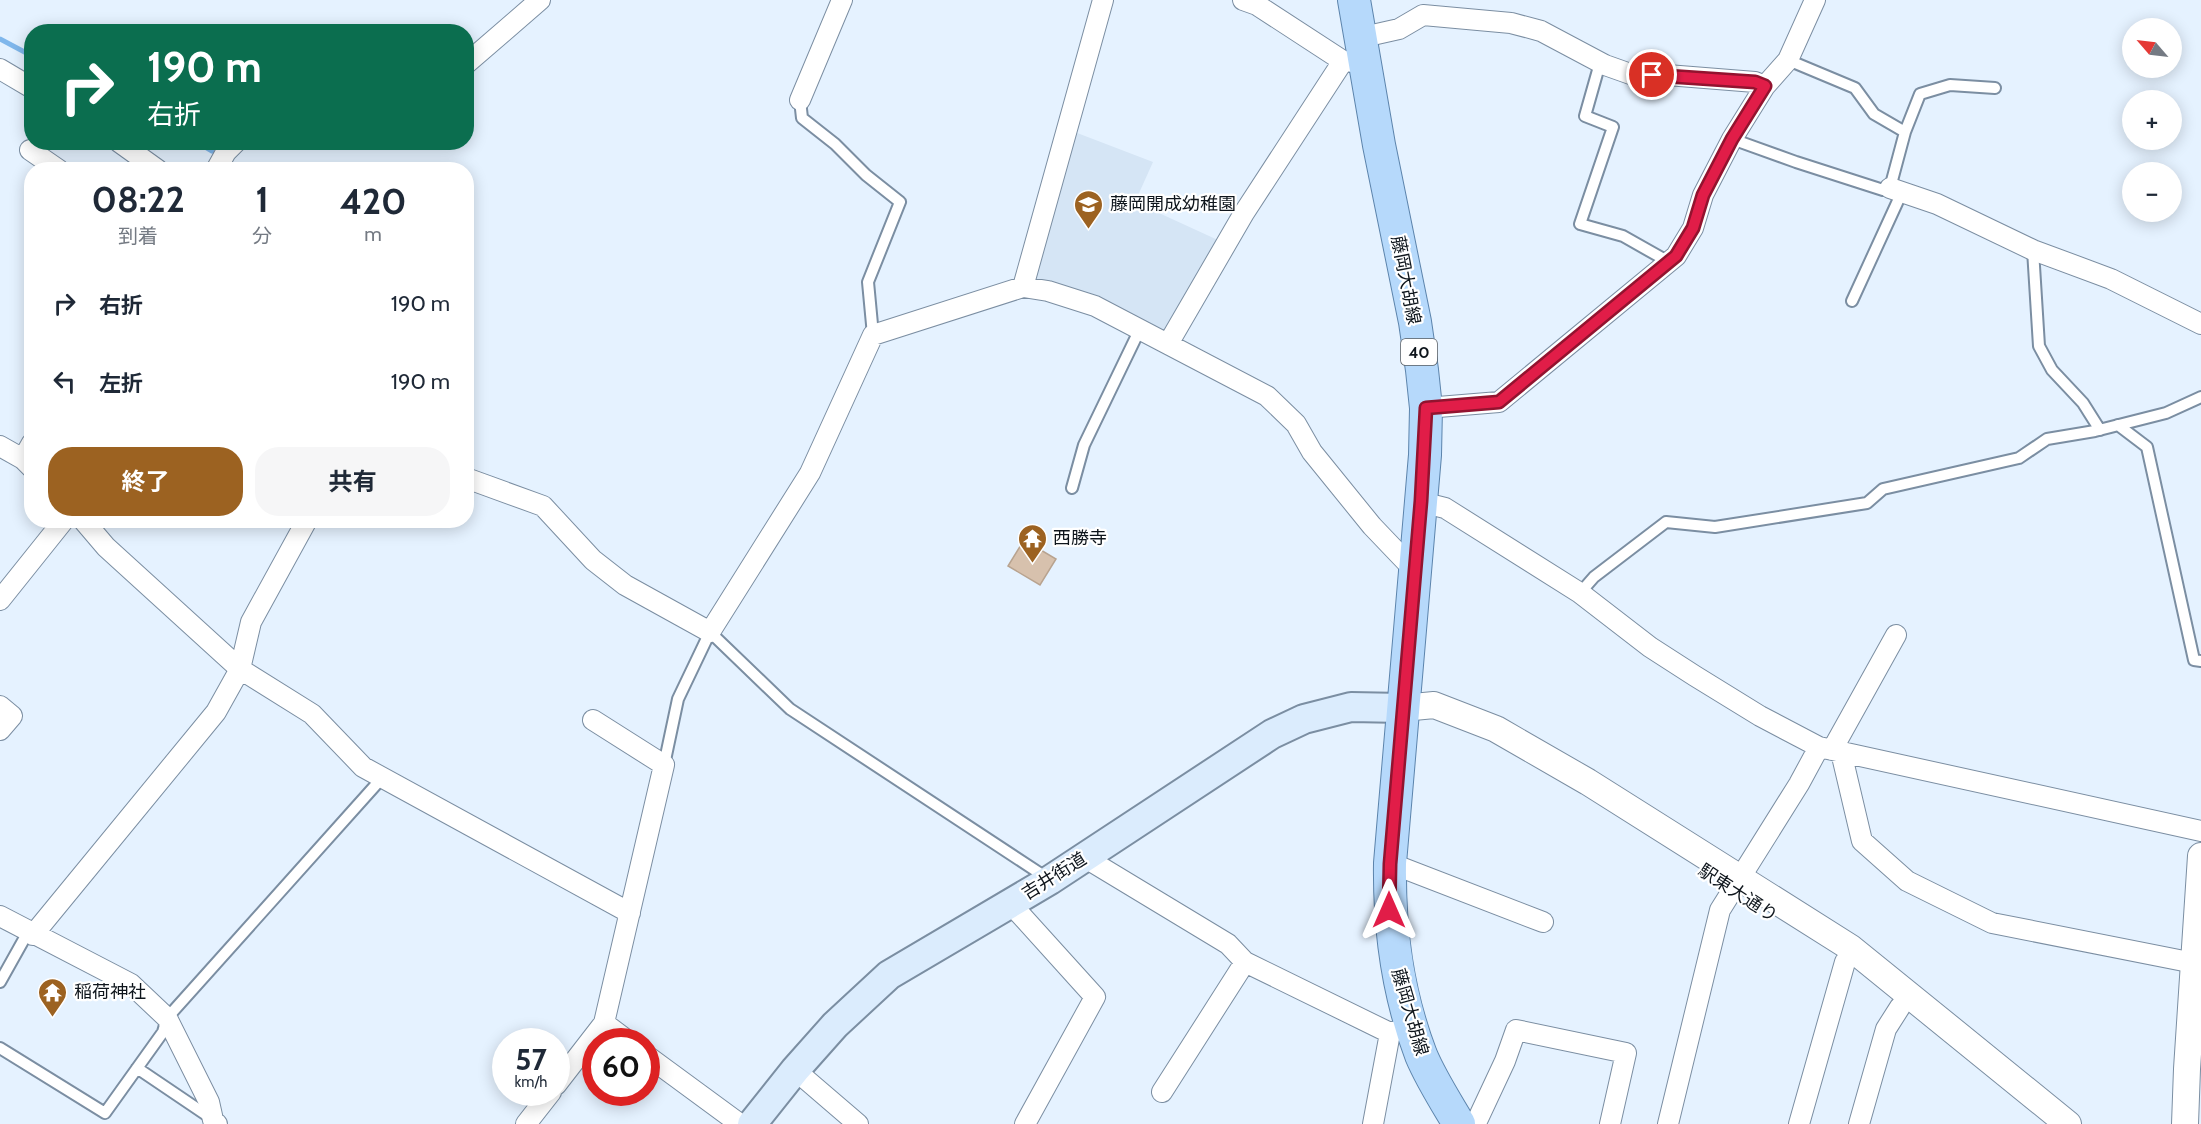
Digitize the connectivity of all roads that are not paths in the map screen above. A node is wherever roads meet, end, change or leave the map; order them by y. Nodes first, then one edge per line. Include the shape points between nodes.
1 (540, 0) edge
2 (842, 0) edge
3 (1103, 0) edge
4 (1243, 0) edge
5 (1354, 0) edge
6 (1815, 0) edge
7 (1355, 54) junction
8 (474, 57) edge
9 (1788, 60) junction
10 (1600, 63) junction
11 (0, 69) edge
12 (24, 82) edge
13 (1765, 86) junction
14 (1995, 88) dead end
15 (800, 100) joint
16 (1905, 132) junction
17 (1732, 139) junction
18 (30, 150) dead end
19 (129, 150) edge
20 (47, 162) edge
21 (147, 162) edge
22 (1896, 190) junction
23 (2033, 250) junction
24 (1669, 262) junction
25 (1023, 287) junction
26 (1852, 301) dead end
27 (2201, 324) edge
28 (1140, 329) junction
29 (873, 335) junction
30 (1168, 344) junction
31 (2201, 397) edge
32 (1426, 408) junction
33 (2118, 425) junction
34 (2100, 429) junction
35 (0, 446) edge
36 (24, 455) edge
37 (474, 481) edge
38 (1072, 488) dead end
39 (1421, 501) junction
40 (58, 528) edge
41 (90, 528) edge
42 (303, 528) edge
43 (1415, 571) junction
44 (1581, 593) junction
45 (0, 600) edge
46 (710, 632) junction
47 (1896, 635) dead end
48 (2201, 661) edge
49 (240, 669) junction
50 (0, 706) edge
51 (1403, 708) junction
52 (593, 720) dead end
53 (0, 730) edge
54 (1830, 749) junction
55 (664, 765) junction
56 (382, 778) junction
57 (2201, 831) edge
58 (2201, 856) edge
59 (1084, 857) junction
60 (1390, 864) junction
61 (1050, 880) junction
62 (1736, 884) junction
63 (1010, 903) junction
64 (630, 913) junction
65 (0, 916) edge
66 (1543, 922) dead end
67 (31, 934) junction
68 (1245, 962) junction
69 (1845, 962) junction
70 (2194, 963) junction
71 (0, 982) edge
72 (1900, 1007) junction
73 (167, 1018) junction
74 (604, 1023) junction
75 (611, 1028) edge
76 (1400, 1029) junction
77 (0, 1048) edge
78 (660, 1065) edge
79 (570, 1067) edge
80 (137, 1068) junction
81 (795, 1070) junction
82 (2194, 1073) edge
83 (1162, 1092) dead end
84 (540, 1106) edge
85 (215, 1122) edge
86 (526, 1124) edge
87 (740, 1124) edge
88 (752, 1124) edge
89 (858, 1124) edge
90 (1025, 1124) edge
91 (1373, 1124) edge
92 (1470, 1124) edge
93 (1610, 1124) edge
94 (1668, 1124) edge
95 (1799, 1124) edge
96 (1859, 1124) edge
97 (2045, 1124) edge
98 (2068, 1124) edge
99 (2185, 1124) edge

1 - 8 street
2 - 15 street
3 - 25 street
4 - 7 street
5 - 7 main road, 藤岡大胡線 / 40
6 - 9 street
7 - 10 street via 1423,15 1511,23 1541,31
7 - 30 street via 1244,213
7 - 32 main road, 藤岡大胡線 / 40 via 1415,322
9 - 13 street
9 - 16 lane via 1855,88 1874,114
10 - 13 street via 1636,75 1755,82
10 - 24 lane via 1585,116 1613,127 1580,224 1623,236
11 - 12 street
13 - 17 street
14 - 16 lane via 1950,85 1920,94
15 - 29 lane via 802,118 900,202 868,282
16 - 22 lane
17 - 22 lane via 1883,190
17 - 24 street via 1703,195 1693,228
18 - 20 street
19 - 21 street
22 - 23 street via 1936,204
22 - 26 lane
23 - 27 street via 2111,279
23 - 34 lane via 2039,346 2052,370 2083,403
24 - 32 street via 1499,402
25 - 28 street via 1095,306
25 - 29 street
28 - 30 street
28 - 38 lane via 1084,445
29 - 46 street via 810,473
30 - 43 street via 1267,396 1296,424 1312,452 1372,526
31 - 33 lane via 2166,413
32 - 39 main road, 藤岡大胡線 / 40
33 - 34 lane
33 - 48 lane via 2147,447 2194,660
34 - 44 lane via 2047,439 2019,458 1883,489 1868,503 1715,527 1666,522 1594,577
35 - 36 street
37 - 46 street via 543,506 593,560 625,585
39 - 43 main road, 藤岡大胡線 / 40
39 - 44 street via 1445,508
40 - 45 street
41 - 49 street
42 - 49 street via 251,622
43 - 51 main road, 藤岡大胡線 / 40
44 - 54 street via 1650,647 1695,676 1760,716
46 - 55 lane via 678,699
46 - 61 lane via 790,709
47 - 54 street
49 - 56 street via 312,714 363,767
49 - 67 street via 216,712
50 - 53 street via 12,716
51 - 59 main road, 吉井街道 via 1351,706 1304,719 1272,734
51 - 60 main road, 藤岡大胡線 / 40
51 - 62 street via 1434,705 1496,729 1588,782
52 - 55 street
54 - 57 street
54 - 62 street via 1799,784
54 - 70 street via 1862,841 1907,881 1992,922
55 - 64 street
56 - 64 street
56 - 73 lane
58 - 70 street
59 - 61 main road, 吉井街道
59 - 68 street via 1228,944
60 - 66 street
60 - 76 main road, 藤岡大胡線 / 40 via 1389,910 1401,991
61 - 63 main road, 吉井街道
62 - 69 street, 駅東大通り
62 - 94 street via 1720,910
62 - 98 street via 1851,948
63 - 81 main road, 吉井街道 via 889,975 835,1025
63 - 90 street via 1095,997
64 - 74 street
65 - 67 street
67 - 71 lane
67 - 73 street via 131,984
68 - 76 street
68 - 83 street
69 - 72 street, 駅東大通り
69 - 95 street
70 - 82 street
72 - 96 street via 1886,1029
72 - 97 street, 駅東大通り
73 - 80 lane via 163,1032
73 - 85 street
74 - 75 street
74 - 79 street
76 - 91 street
76 - 92 main road, 藤岡大胡線 / 40
77 - 80 lane via 105,1113
78 - 87 street
80 - 85 lane
81 - 88 main road, 吉井街道
81 - 89 street
82 - 99 street
84 - 86 street
92 - 93 street via 1505,1062 1516,1030 1626,1053

